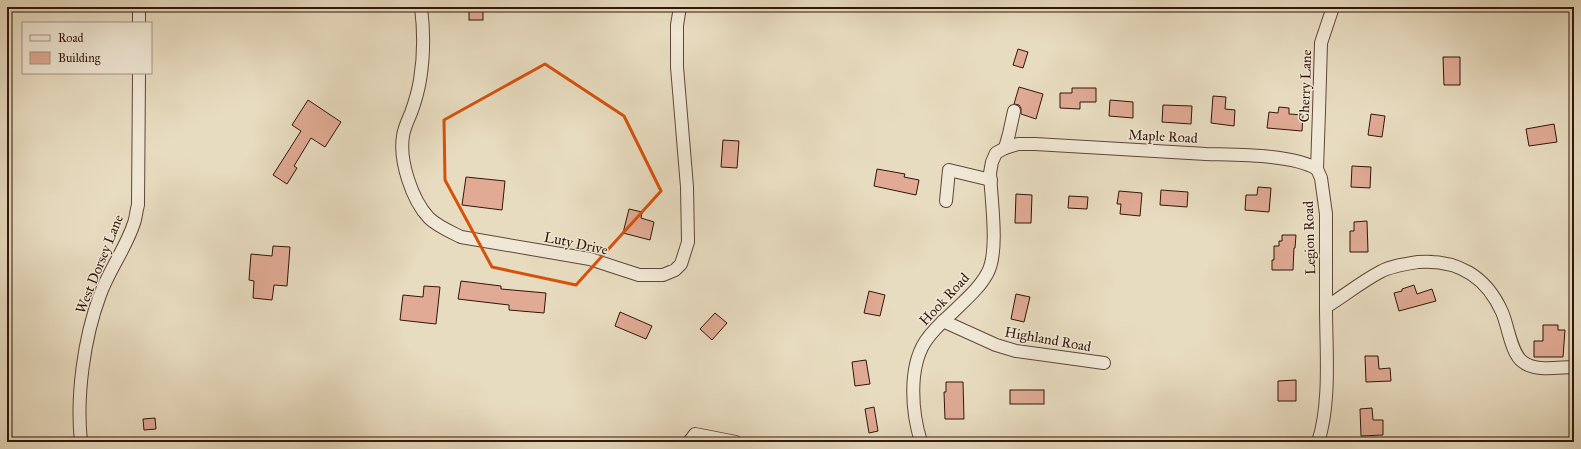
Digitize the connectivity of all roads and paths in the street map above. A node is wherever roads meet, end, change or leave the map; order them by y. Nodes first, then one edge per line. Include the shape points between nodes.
1 (139, 7) edge
2 (420, 7) edge
3 (680, 7) edge
4 (1333, 7) edge
5 (139, 22) edge
6 (139, 74) edge
7 (1014, 110) dead end
8 (1005, 148) junction
9 (1317, 169) junction
10 (990, 180) junction
11 (946, 201) dead end
12 (1326, 307) junction
13 (943, 321) junction
14 (1104, 363) dead end
15 (1574, 367) edge
16 (81, 442) edge
17 (689, 442) edge
18 (736, 442) edge
19 (921, 442) edge
20 (1318, 442) edge

1 - 5 street
2 - 3 street, Luty Drive via 423,22 420,78 416,99 403,134 402,149 408,180 419,206 430,219 461,237 590,259 639,275 651,276 675,270 681,264 688,242 687,187 678,67 677,25
4 - 9 street, Cherry Lane via 1321,43
6 - 16 street, West Dorsey Lane via 138,205 134,223 100,295 91,326 81,380
7 - 8 street, Hook Road
8 - 9 street, Maple Road via 1018,144 1035,144 1248,156 1297,160
8 - 10 street, Hook Road via 996,153
9 - 12 street, Legion Road via 1321,178 1326,214
10 - 11 street via 950,170
10 - 13 street, Hook Road via 994,249 988,272 975,290
12 - 15 street via 1381,272 1404,264 1443,262 1468,271 1486,286 1503,313 1516,353 1523,362 1532,366 1552,368
12 - 20 street, Legion Road via 1326,380 1322,430
13 - 14 street, Highland Road via 996,345 1016,351
13 - 19 street, Hook Road via 925,342 914,376 913,404
17 - 18 street via 695,434

